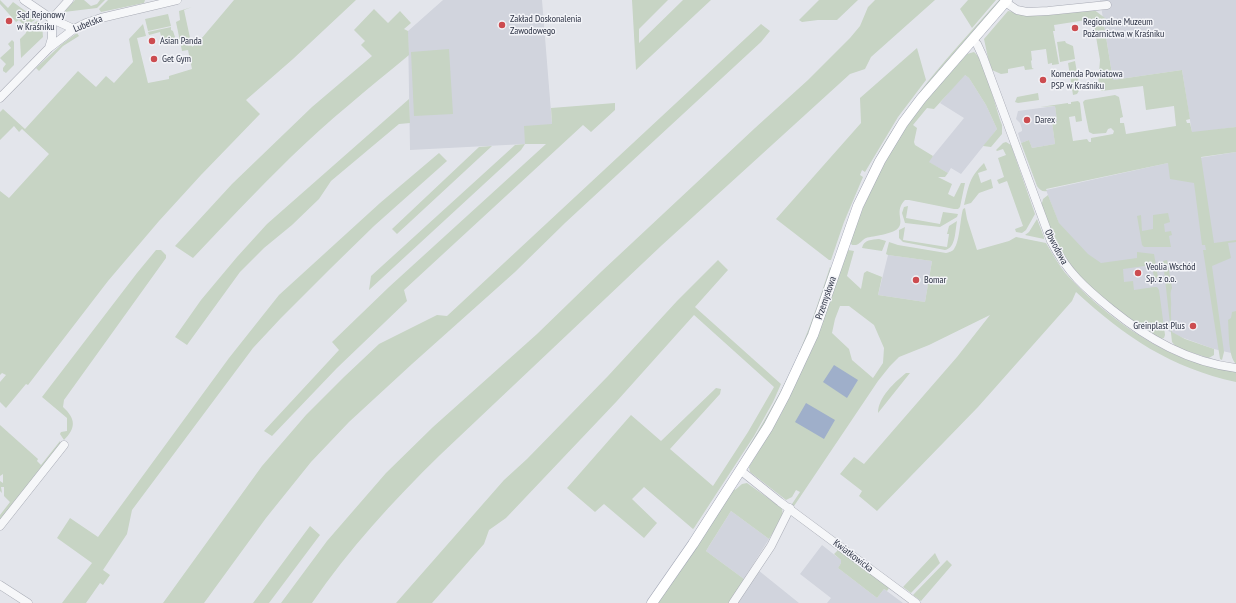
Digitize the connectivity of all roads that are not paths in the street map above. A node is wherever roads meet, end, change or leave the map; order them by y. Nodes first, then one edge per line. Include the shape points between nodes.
1 (24, 0) edge
2 (69, 0) edge
3 (177, 0) edge
4 (1006, 1) edge
5 (1107, 5) dead end
6 (52, 19) junction
7 (74, 29) junction
8 (972, 40) junction
9 (49, 48) junction
10 (0, 98) edge
11 (1236, 368) edge
12 (64, 445) dead end
13 (740, 470) junction
14 (790, 508) junction
15 (0, 526) edge
16 (0, 585) edge
17 (28, 603) edge
18 (652, 603) edge
19 (733, 603) edge
20 (916, 603) edge

1 - 6 street
2 - 6 street
3 - 7 street, Lubelska via 101,18
4 - 5 street via 1017,10 1027,12
4 - 8 main road, Przemysłowa
6 - 7 street
6 - 9 street
7 - 9 street, Lubelska
8 - 11 street, Obwodowa via 977,44 983,57 1051,242 1065,266 1078,282 1150,338 1197,359
8 - 13 main road, Przemysłowa via 921,99 880,161 853,219 800,365 771,421
9 - 10 street, Lubelska
12 - 15 street
13 - 14 street, Kwiatkowicka
13 - 18 main road, Przemysłowa via 688,553
14 - 19 street via 771,546
14 - 20 street, Kwiatkowicka
16 - 17 street

